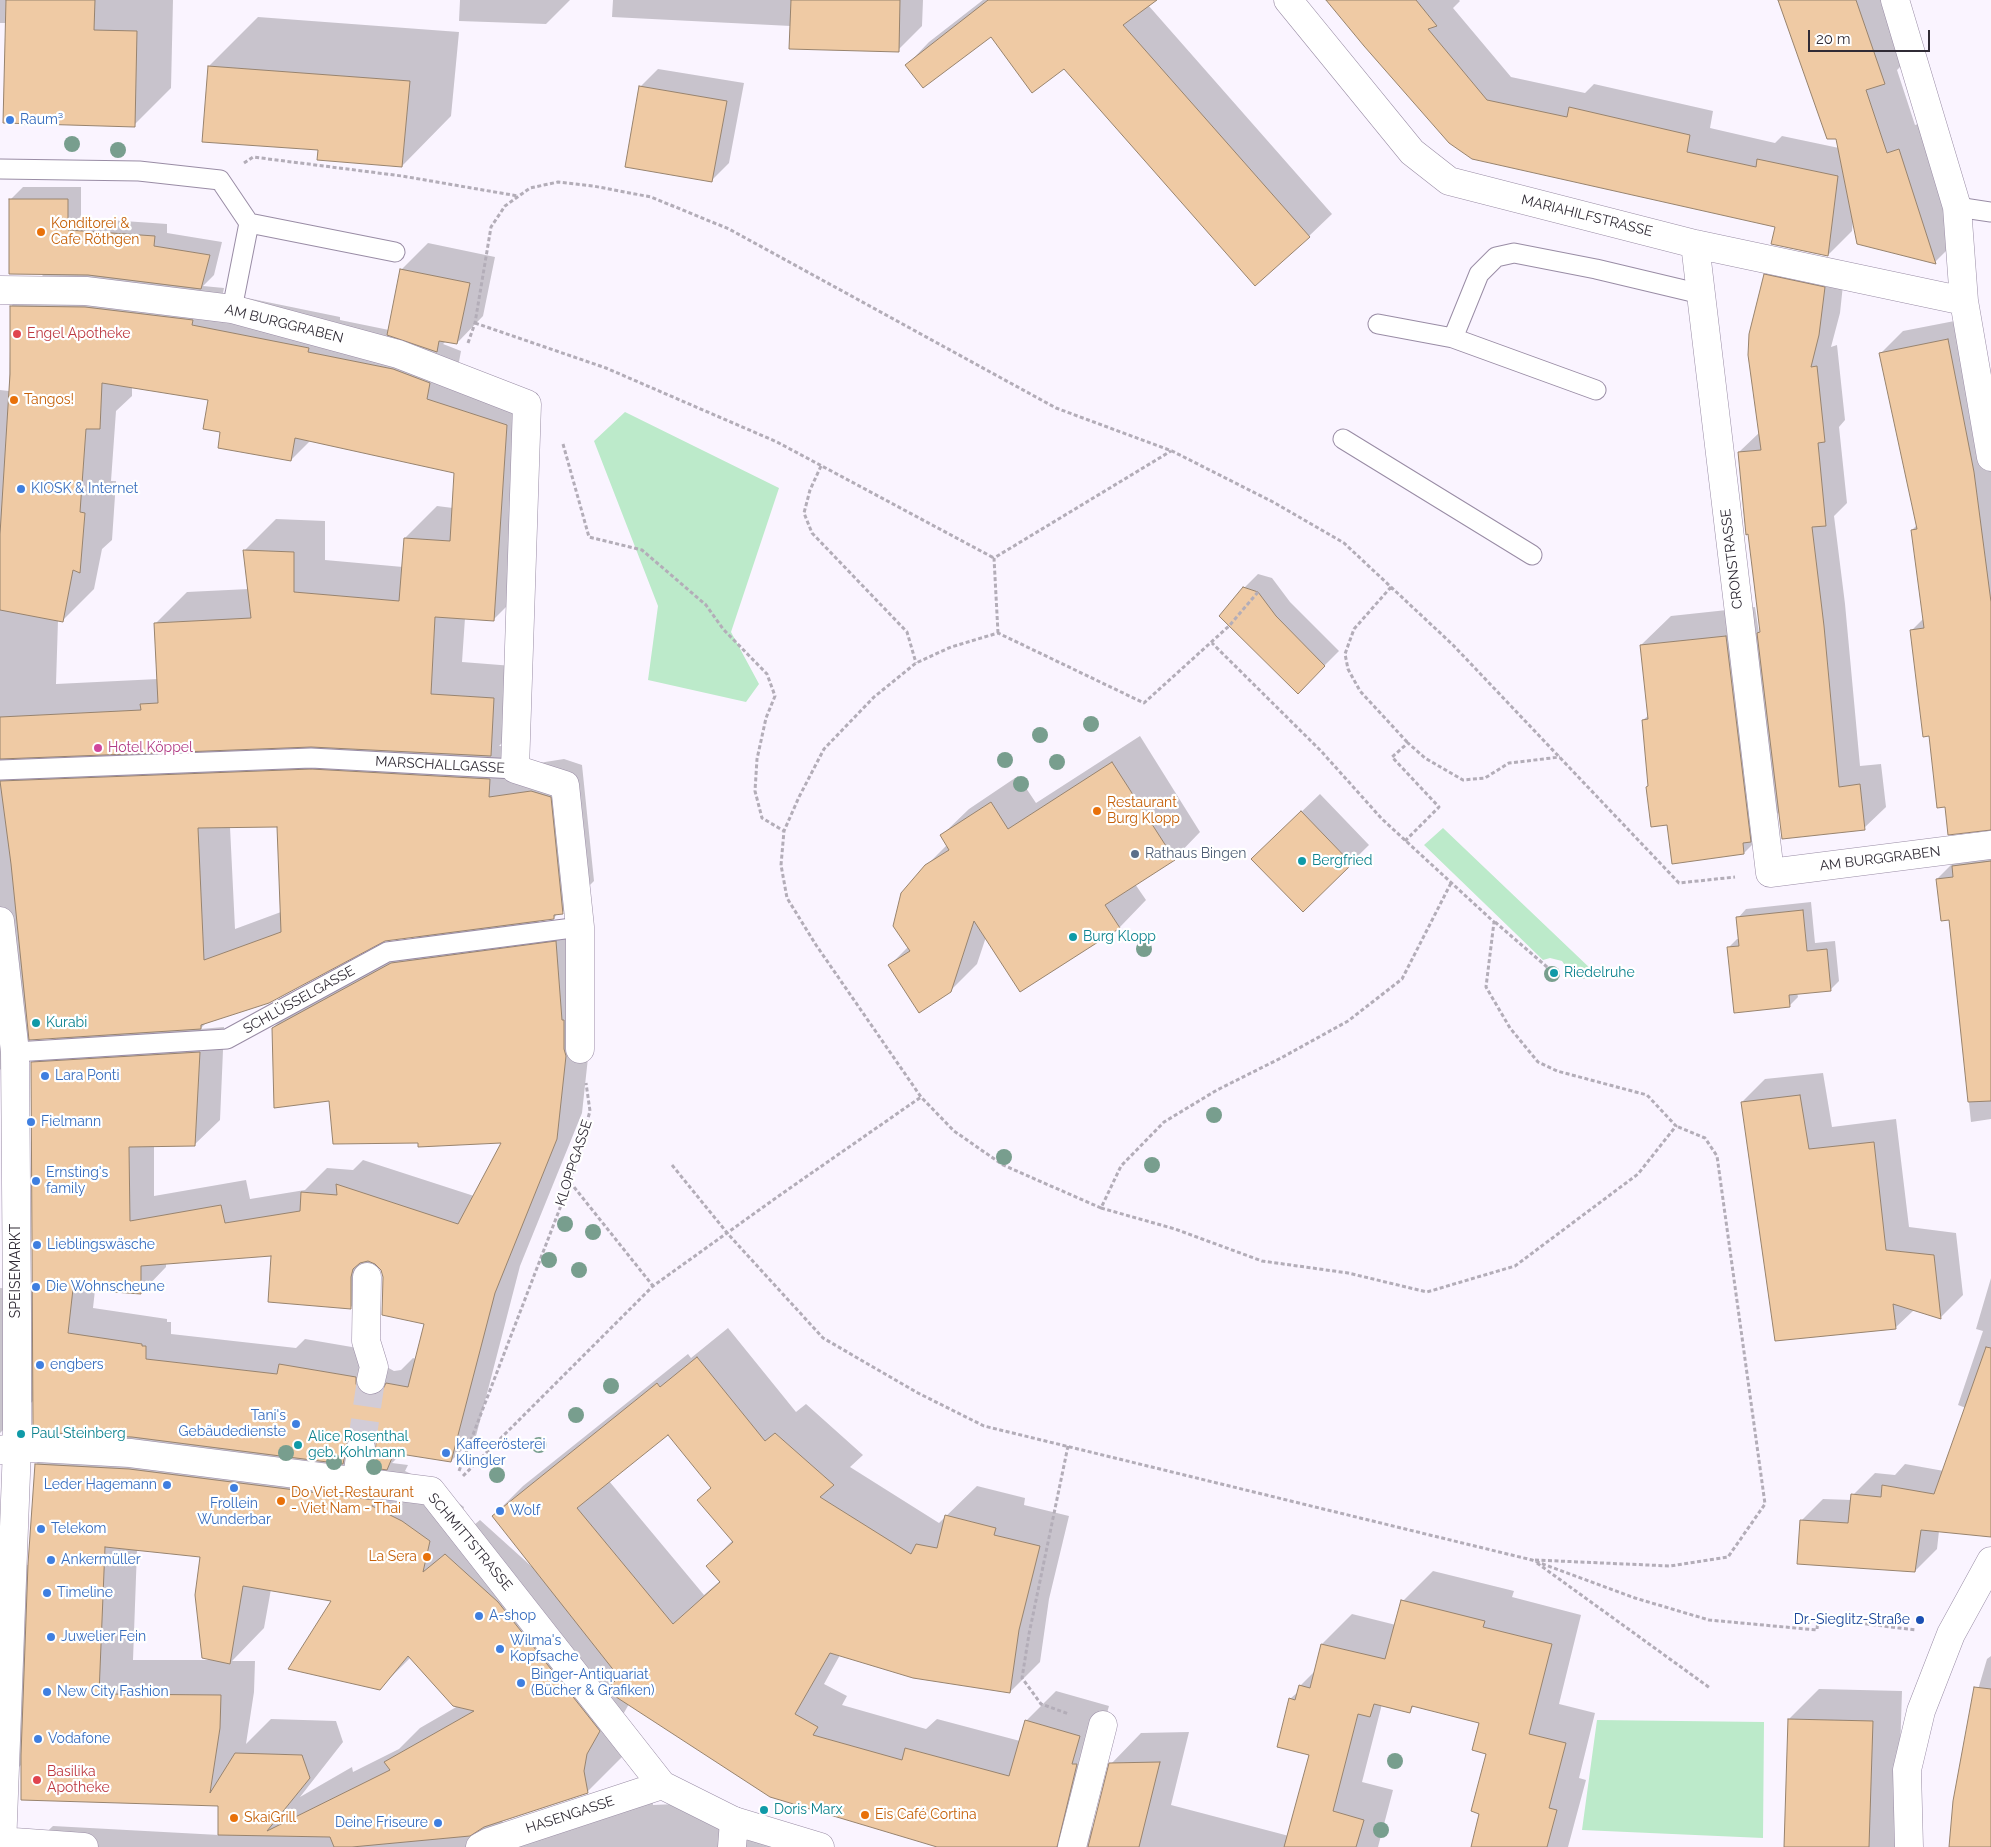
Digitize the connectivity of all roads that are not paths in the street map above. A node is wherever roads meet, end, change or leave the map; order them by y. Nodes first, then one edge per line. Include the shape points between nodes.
1 (1288, 0) edge
2 (1895, 0) edge
3 (0, 169) edge
4 (1957, 206) junction
5 (1991, 212) edge
6 (249, 223) junction
7 (1695, 244) junction
8 (394, 252) dead end
9 (0, 290) edge
10 (1701, 294) junction
11 (1964, 301) junction
12 (232, 309) junction
13 (1378, 324) dead end
14 (1453, 338) junction
15 (1596, 390) dead end
16 (527, 404) joint
17 (1343, 438) dead end
18 (1991, 457) edge
19 (1532, 555) dead end
20 (515, 769) junction
21 (0, 770) edge
22 (1991, 845) edge
23 (1770, 873) joint
24 (0, 920) edge
25 (580, 927) junction
26 (580, 1049) road end
27 (15, 1052) junction
28 (8, 1109) edge
29 (367, 1277) dead end
30 (371, 1380) tunnel mouth
31 (361, 1448) tunnel mouth
32 (8, 1449) edge
33 (357, 1480) junction
34 (1991, 1561) edge
35 (1103, 1725) road end
36 (662, 1785) junction
37 (733, 1834) edge
38 (1, 1843) edge
39 (486, 1845) edge
40 (84, 1847) edge
41 (820, 1847) edge
42 (1072, 1847) edge
43 (1908, 1847) edge

1 - 7 street, MARIAHILFSTRASSE via 1412,152 1449,181
2 - 4 street
3 - 6 lane via 138,171 220,180
4 - 5 lane
4 - 11 street
6 - 8 lane
6 - 12 lane
7 - 10 street, CRONSTRASSE
7 - 11 street, MARIAHILFSTRASSE
9 - 12 street, AM BURGGRABEN via 86,291
10 - 14 lane via 1514,253 1496,257 1479,274
10 - 23 street, CRONSTRASSE
11 - 18 street
12 - 16 street, AM BURGGRABEN via 398,354
13 - 14 lane
14 - 15 lane
16 - 20 street, MARSCHALLGASSE
17 - 19 lane
20 - 21 lane, MARSCHALLGASSE via 311,758
20 - 25 street via 565,785
22 - 23 street, AM BURGGRABEN
24 - 27 street, SPEISEMARKT
25 - 26 street
25 - 27 lane, SCHLÜSSELGASSE via 387,952 227,1039
27 - 28 street, SPEISEMARKT
28 - 32 street, SPEISEMARKT
29 - 30 street via 366,1341 374,1367
31 - 33 street
32 - 33 street, SCHMITTSTRASSE via 130,1453
32 - 38 street, SPEISEMARKT
33 - 36 street, SCHMITTSTRASSE via 442,1488
34 - 43 street via 1951,1634 1921,1711 1906,1770
35 - 42 street
36 - 37 street, SCHMITTSTRASSE
36 - 39 street, HASENGASSE
37 - 41 street, SCHMITTSTRASSE
38 - 40 street

